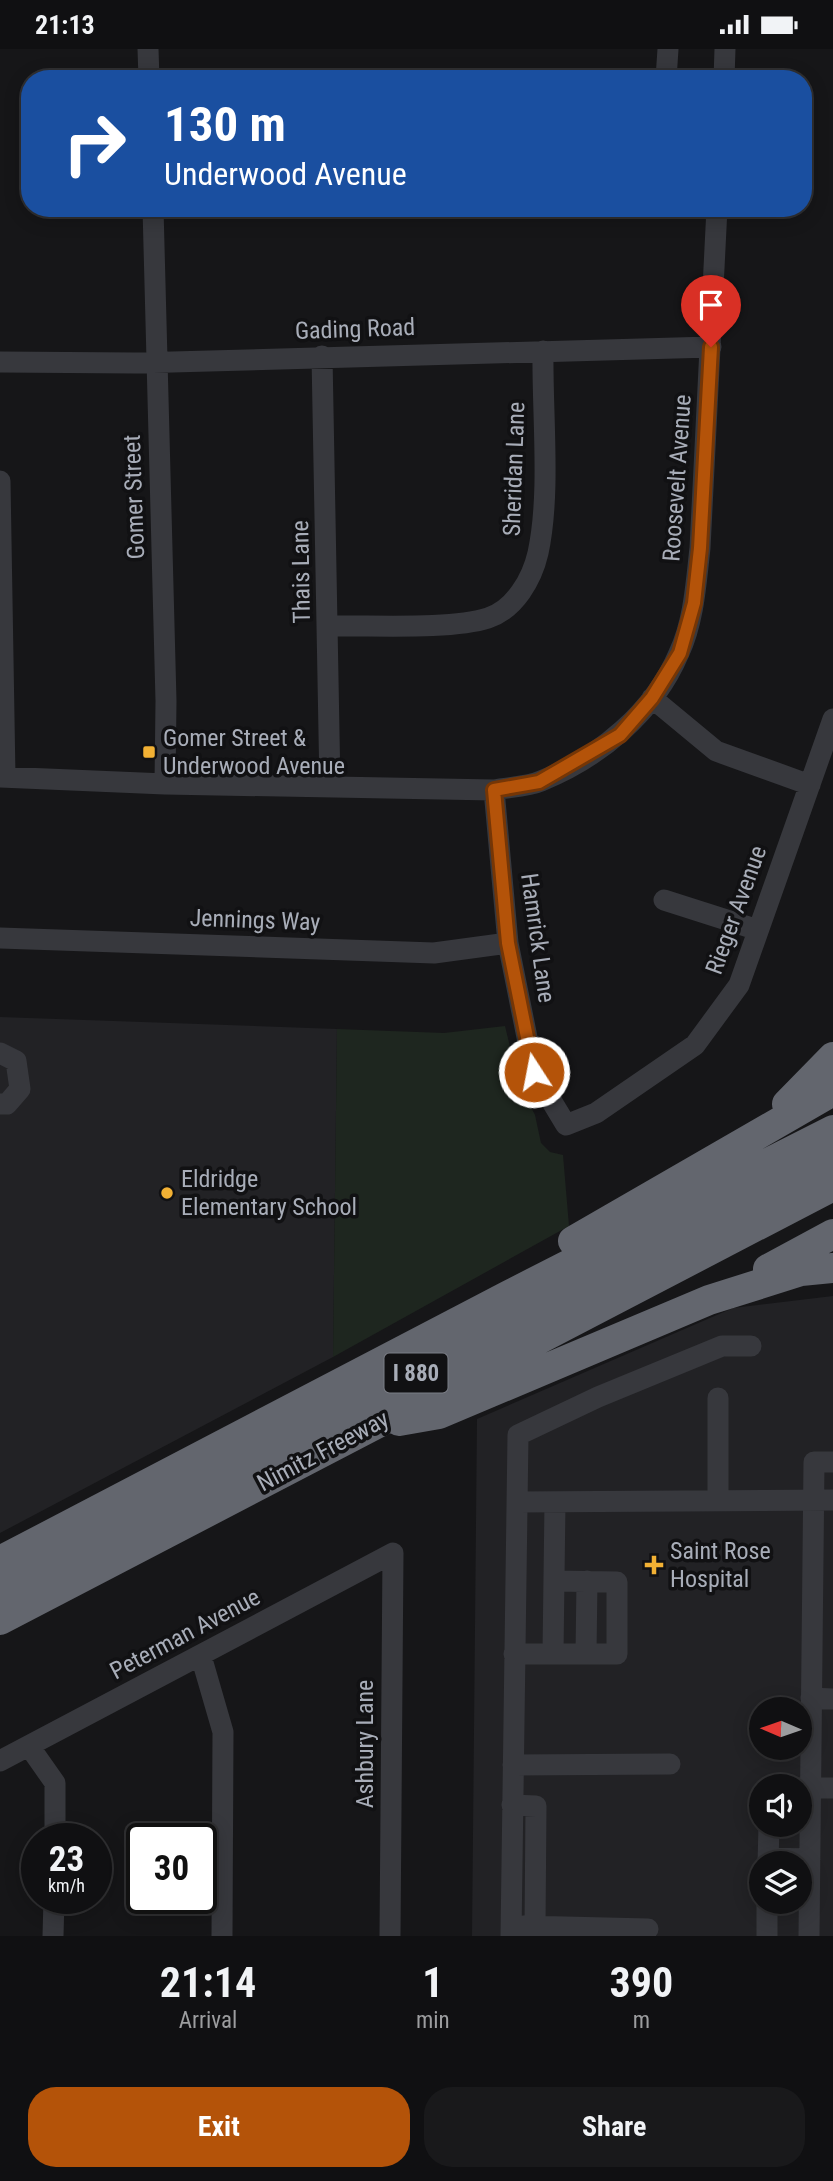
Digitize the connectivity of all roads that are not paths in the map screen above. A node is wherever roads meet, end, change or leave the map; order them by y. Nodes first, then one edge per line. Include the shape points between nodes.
1 (148, 49) edge
2 (668, 49) edge
3 (725, 49) edge
4 (149, 70) edge
5 (667, 70) edge
6 (724, 70) edge
7 (153, 217) edge
8 (717, 217) edge
9 (711, 347) junction
10 (543, 351) junction
11 (322, 356) junction
12 (0, 362) edge
13 (157, 362) junction
14 (0, 481) edge
15 (328, 626) junction
16 (652, 698) junction
17 (833, 719) edge
18 (3, 777) edge
19 (165, 784) junction
20 (810, 785) junction
21 (330, 786) junction
22 (494, 790) junction
23 (664, 900) dead end
24 (758, 930) junction
25 (0, 938) edge
26 (508, 943) junction
27 (0, 1053) edge
28 (833, 1057) edge
29 (833, 1091) edge
30 (0, 1104) edge
31 (566, 1125) joint
32 (833, 1130) edge
33 (754, 1134) junction
34 (833, 1155) edge
35 (833, 1187) edge
36 (833, 1234) edge
37 (833, 1268) edge
38 (509, 1295) junction
39 (709, 1300) junction
40 (751, 1346) dead end
41 (718, 1398) dead end
42 (371, 1426) junction
43 (833, 1462) edge
44 (718, 1500) junction
45 (823, 1500) edge
46 (555, 1501) junction
47 (517, 1502) junction
48 (393, 1553) joint
49 (0, 1562) edge
50 (555, 1581) junction
51 (587, 1581) junction
52 (0, 1590) edge
53 (0, 1620) edge
54 (514, 1654) junction
55 (553, 1654) junction
56 (586, 1654) junction
57 (201, 1656) junction
58 (811, 1697) edge
59 (812, 1698) edge
60 (833, 1699) edge
61 (29, 1746) junction
62 (0, 1761) edge
63 (670, 1764) dead end
64 (513, 1765) junction
65 (812, 1788) edge
66 (833, 1788) edge
67 (512, 1805) junction
68 (54, 1823) edge
69 (54, 1914) edge
70 (768, 1914) edge
71 (809, 1914) edge
72 (535, 1927) junction
73 (648, 1929) dead end
74 (511, 1931) edge
75 (53, 1936) edge
76 (222, 1936) edge
77 (390, 1936) edge
78 (767, 1936) edge
79 (809, 1936) edge

1 - 4 street
2 - 5 street
3 - 6 street
7 - 13 street, Gomer Street
8 - 9 street, Roosevelt Avenue
9 - 10 street, Gading Road
9 - 16 street, Roosevelt Avenue via 694,603 680,653
10 - 11 street, Gading Road
10 - 15 street, Sheridan Lane via 538,553 514,602 490,618 466,622
11 - 13 street, Gading Road
11 - 15 street, Thais Lane
12 - 13 street, Gading Road
13 - 19 street, Gomer Street
14 - 18 street
15 - 21 street, Thais Lane
16 - 20 street via 716,751
16 - 22 street, Roosevelt Avenue via 620,735 578,761 539,782
17 - 20 street, Rieger Avenue
18 - 19 street, Roosevelt Avenue
19 - 21 street, Roosevelt Avenue
20 - 24 street, Rieger Avenue
21 - 22 street, Roosevelt Avenue
22 - 26 street, Hamrick Lane
23 - 24 street
24 - 31 street, Rieger Avenue via 739,985 695,1045 596,1113
25 - 26 street, Jennings Way via 434,953
26 - 31 street, Hamrick Lane via 534,1072
27 - 30 street via 16,1061 20,1089 7,1104
28 - 33 highway
29 - 33 highway
32 - 38 highway, I 880
33 - 38 highway via 530,1265
34 - 52 highway, I 880
35 - 42 highway, Nimitz Freeway / I 880
36 - 39 highway
37 - 39 highway via 801,1271
38 - 49 highway, I 880
39 - 42 highway via 439,1414
40 - 47 street via 722,1346 518,1435
41 - 44 street
42 - 53 highway, Nimitz Freeway / I 880
43 - 45 street via 814,1462
44 - 45 street
44 - 46 street
45 - 58 street
46 - 47 street
46 - 50 street
47 - 54 street
48 - 57 street, Peterman Avenue
48 - 77 street, Ashbury Lane
50 - 51 street
50 - 55 street
51 - 56 street
51 - 56 street via 617,1582 617,1654
54 - 55 street
54 - 64 street
55 - 56 street
57 - 61 street, Peterman Avenue
57 - 76 street via 223,1731
59 - 60 street
61 - 62 street, Peterman Avenue
61 - 68 street via 55,1783
63 - 64 street
64 - 67 street
65 - 66 street
67 - 72 street via 536,1806
67 - 74 street
69 - 75 street
70 - 78 street
71 - 79 street
72 - 73 street
72 - 74 street

